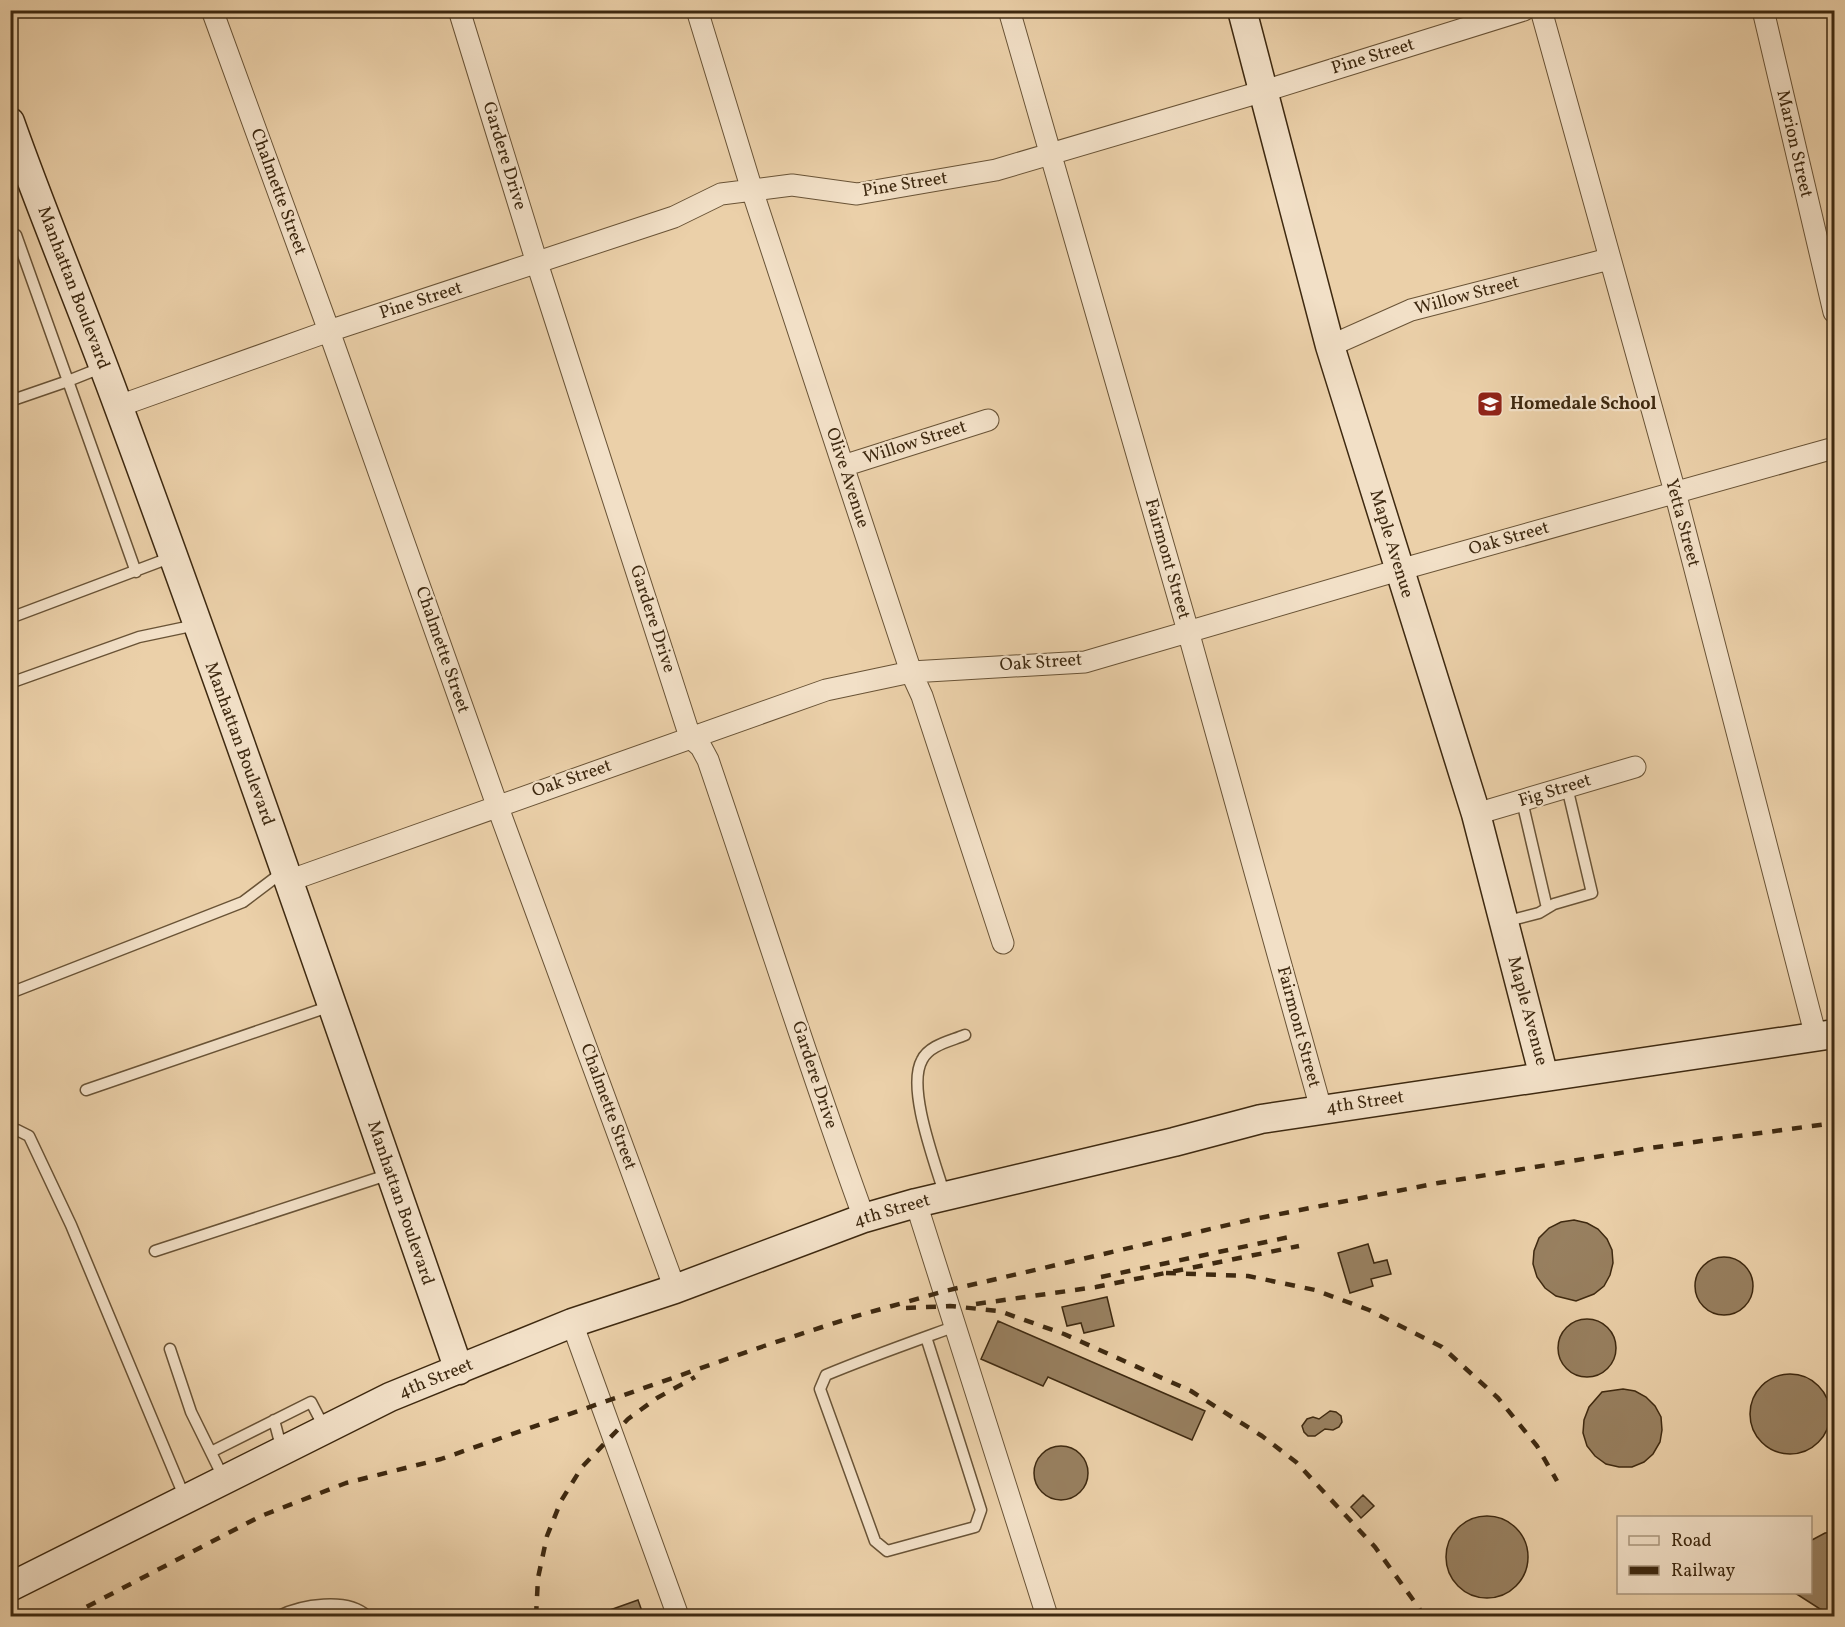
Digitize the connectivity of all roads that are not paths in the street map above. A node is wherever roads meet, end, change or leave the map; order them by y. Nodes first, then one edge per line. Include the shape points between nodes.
1 (212, 10) edge
2 (459, 10) edge
3 (697, 10) edge
4 (1009, 10) edge
5 (1242, 10) edge
6 (1524, 10) edge
7 (1540, 10) edge
8 (1763, 10) edge
9 (1264, 91) junction
10 (13, 139) edge
11 (1050, 153) junction
12 (752, 190) junction
13 (10, 237) edge
14 (1609, 259) junction
15 (537, 263) junction
16 (1834, 312) edge
17 (329, 332) junction
18 (1330, 346) junction
19 (103, 366) junction
20 (68, 381) junction
21 (10, 401) edge
22 (119, 406) junction
23 (988, 420) dead end
24 (1834, 448) edge
25 (843, 466) junction
26 (1675, 492) junction
27 (173, 557) junction
28 (1399, 570) junction
29 (136, 572) junction
30 (10, 618) edge
31 (197, 625) junction
32 (1188, 631) junction
33 (911, 672) junction
34 (10, 683) edge
35 (690, 737) junction
36 (1635, 767) dead end
37 (1567, 787) junction
38 (1522, 801) junction
39 (497, 805) junction
40 (1476, 814) junction
41 (286, 876) junction
42 (1547, 908) junction
43 (1504, 922) junction
44 (1003, 943) dead end
45 (10, 993) edge
46 (332, 1005) junction
47 (965, 1035) dead end
48 (1825, 1036) edge
49 (1544, 1077) junction
50 (86, 1090) dead end
51 (1321, 1109) junction
52 (10, 1131) edge
53 (391, 1174) junction
54 (945, 1197) junction
55 (916, 1203) junction
56 (864, 1218) junction
57 (154, 1251) dead end
58 (675, 1288) junction
59 (572, 1323) junction
60 (956, 1326) junction
61 (926, 1337) junction
62 (170, 1349) dead end
63 (459, 1370) junction
64 (274, 1420) junction
65 (325, 1429) junction
66 (282, 1450) junction
67 (211, 1452) junction
68 (224, 1479) junction
69 (185, 1498) junction
70 (10, 1587) edge
71 (279, 1617) edge
72 (366, 1617) edge
73 (678, 1617) edge
74 (1047, 1617) edge

1 - 17 street, Chalmette Street
2 - 15 street, Gardere Drive
3 - 12 street, Olive Avenue
4 - 11 street, Fairmont Street
5 - 9 street, Maple Avenue
6 - 9 street, Pine Street
7 - 14 street, Yetta Street
8 - 16 street, Marion Street
9 - 11 street, Pine Street
9 - 18 street, Maple Avenue
10 - 19 street, Manhattan Boulevard
11 - 12 street, Pine Street via 996,170 857,194 792,186
11 - 32 street, Fairmont Street
12 - 15 street, Pine Street via 721,194 674,218
12 - 25 street, Olive Avenue
13 - 20 lane via 16,235
14 - 18 street, Willow Street via 1412,310
14 - 26 street, Yetta Street
15 - 17 street, Pine Street
15 - 35 street, Gardere Drive
17 - 22 street, Pine Street
17 - 39 street, Chalmette Street
18 - 28 street, Maple Avenue
19 - 20 lane
19 - 22 street, Manhattan Boulevard
20 - 21 lane
20 - 29 lane
22 - 27 street, Manhattan Boulevard
23 - 25 street, Willow Street
24 - 26 street, Oak Street
25 - 33 street, Olive Avenue
26 - 28 street, Oak Street
26 - 48 street, Yetta Street
27 - 29 lane
27 - 31 street, Manhattan Boulevard
28 - 32 street, Oak Street
28 - 40 street, Maple Avenue
29 - 30 lane
31 - 34 lane via 140,637
31 - 41 street, Manhattan Boulevard
32 - 33 street, Oak Street via 1085,662
32 - 51 street, Fairmont Street
33 - 35 street, Oak Street via 826,690
33 - 44 street, Olive Avenue
35 - 39 street, Oak Street
35 - 56 street, Gardere Drive via 708,760
36 - 37 street, Fig Street
37 - 38 street, Fig Street
37 - 42 lane via 1592,893
38 - 40 street, Fig Street
38 - 42 lane
39 - 41 street, Oak Street
39 - 58 street, Chalmette Street
40 - 43 street, Maple Avenue
41 - 45 lane via 243,902
41 - 46 street, Manhattan Boulevard
42 - 43 lane
43 - 49 street, Maple Avenue
46 - 50 lane
46 - 53 street, Manhattan Boulevard
47 - 54 lane via 933,1048 922,1060 918,1076 920,1110
48 - 49 street, 4th Street
49 - 51 street, 4th Street
51 - 54 street, 4th Street via 1261,1119
52 - 69 lane via 29,1136 71,1225
53 - 57 lane
53 - 63 street, Manhattan Boulevard
54 - 55 street, 4th Street
55 - 56 street, 4th Street
55 - 60 street
56 - 58 street, 4th Street
58 - 59 street, 4th Street
59 - 63 street, 4th Street
59 - 73 street
60 - 61 lane
60 - 74 street
61 - 61 lane via 826,1375 820,1389 875,1541 887,1551 975,1527 981,1510
62 - 67 lane via 191,1412
63 - 65 street, 4th Street via 390,1397
64 - 65 lane via 311,1402
64 - 66 lane
64 - 67 lane
65 - 66 street, 4th Street
66 - 68 street, 4th Street
67 - 68 lane
68 - 69 street, 4th Street
69 - 70 street, 4th Street
71 - 72 lane via 294,1609 344,1605

